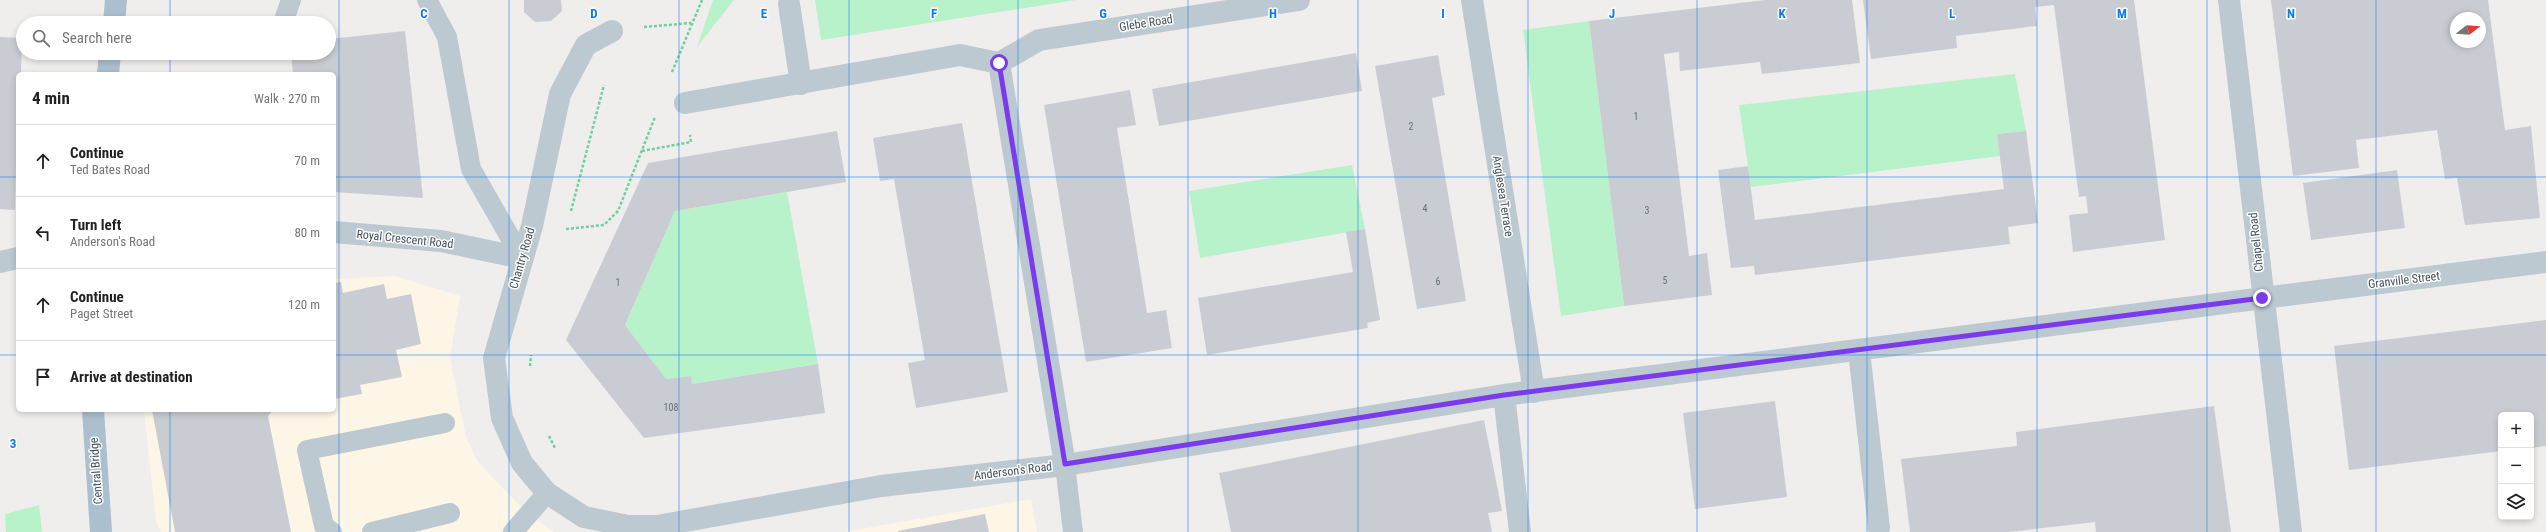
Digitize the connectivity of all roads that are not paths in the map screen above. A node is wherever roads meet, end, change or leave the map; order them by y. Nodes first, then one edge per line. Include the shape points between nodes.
1 (116, 0) edge
2 (291, 0) edge
3 (427, 0) edge
4 (1299, 0) edge
5 (1472, 0) edge
6 (2228, 0) edge
7 (789, 4) dead end
8 (115, 16) edge
9 (285, 16) edge
10 (612, 31) road end
11 (109, 60) edge
12 (999, 63) junction
13 (108, 72) edge
14 (801, 84) junction
15 (686, 103) dead end
16 (336, 232) edge
17 (16, 258) edge
18 (522, 258) junction
19 (0, 262) edge
20 (2546, 262) edge
21 (2262, 298) junction
22 (1859, 351) junction
23 (1534, 392) junction
24 (1504, 395) junction
25 (93, 412) edge
26 (445, 423) dead end
27 (1065, 464) junction
28 (547, 493) junction
29 (450, 513) dead end
30 (1879, 528) dead end
31 (101, 532) edge
32 (332, 532) edge
33 (372, 532) edge
34 (513, 532) edge
35 (1073, 532) edge
36 (1520, 532) edge
37 (2291, 532) edge

1 - 8 main road
2 - 9 lane
3 - 18 lane via 447,37 471,169
4 - 12 street, Glebe Road via 1039,40
5 - 23 street, Anglesea Terrace
6 - 21 street, Chapel Road
7 - 14 street
10 - 18 street, Chantry Road via 586,45 560,94 532,226
11 - 13 main road
12 - 14 street via 960,54
12 - 27 street
14 - 15 street
16 - 18 street, Royal Crescent Road via 440,240
17 - 19 street
18 - 28 street, Chantry Road via 494,358 502,418 522,463
20 - 21 street, Granville Street
21 - 22 street, Granville Street
21 - 37 street, Chapel Road
22 - 23 street, Anderson's Road
22 - 30 street
23 - 24 street, Anderson's Road
24 - 27 street, Anderson's Road
24 - 36 street
25 - 31 main road, Central Bridge
26 - 32 lane via 307,450 324,526
27 - 28 street, Anderson's Road via 881,486 657,526 628,526 584,517
27 - 35 lane
28 - 34 lane
29 - 33 lane

